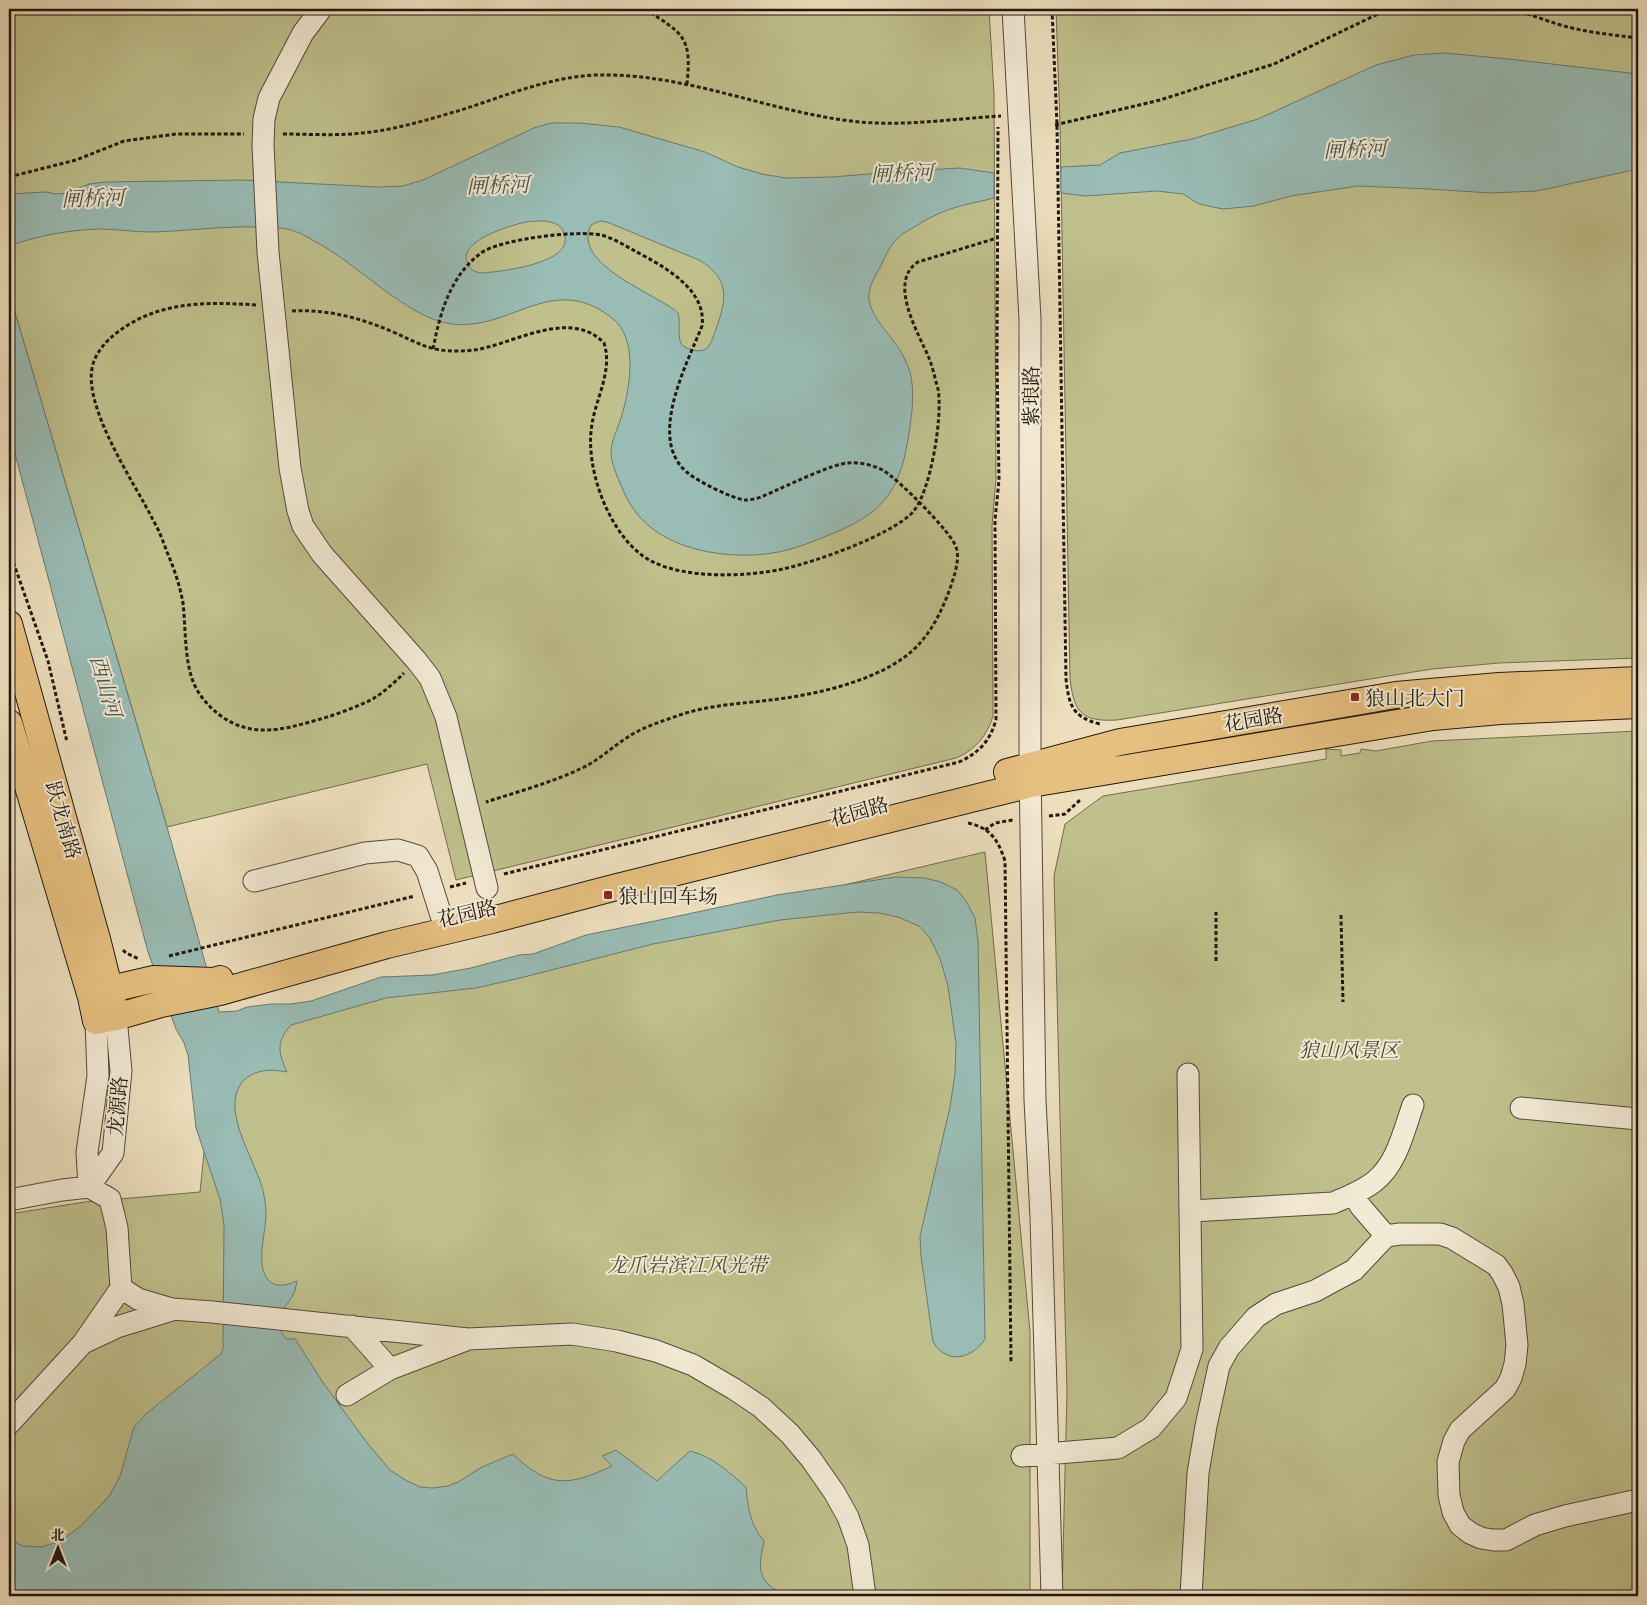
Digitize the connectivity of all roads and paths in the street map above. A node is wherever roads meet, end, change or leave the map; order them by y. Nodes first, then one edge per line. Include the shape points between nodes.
1 (321, 9) edge
2 (645, 9) edge
3 (1013, 9) edge
4 (1052, 9) edge
5 (1393, 9) edge
6 (1508, 9) edge
7 (1638, 38) edge
8 (687, 84) junction
9 (997, 107) dead end
10 (998, 116) junction
11 (1003, 116) dead end
12 (1056, 125) junction
13 (263, 144) junction
14 (9, 177) edge
15 (998, 238) junction
16 (274, 308) junction
17 (433, 349) junction
18 (919, 502) junction
19 (9, 624) edge
20 (416, 660) junction
21 (1638, 680) edge
22 (1638, 705) edge
23 (9, 723) edge
24 (1101, 724) dead end
25 (1031, 775) junction
26 (468, 808) junction
27 (958, 822) dead end
28 (254, 881) dead end
29 (483, 882) junction
30 (448, 888) dead end
31 (419, 895) dead end
32 (1216, 912) dead end
33 (1341, 915) dead end
34 (445, 924) junction
35 (1216, 961) dead end
36 (159, 968) junction
37 (217, 986) junction
38 (1343, 1002) dead end
39 (103, 1006) junction
40 (1188, 1074) dead end
41 (1413, 1105) dead end
42 (1521, 1108) dead end
43 (1638, 1119) edge
44 (89, 1187) junction
45 (1353, 1194) junction
46 (9, 1200) edge
47 (1191, 1211) junction
48 (1386, 1236) junction
49 (121, 1288) junction
50 (172, 1310) junction
51 (352, 1326) junction
52 (468, 1338) junction
53 (83, 1343) junction
54 (1010, 1363) dead end
55 (390, 1369) junction
56 (348, 1395) dead end
57 (9, 1424) edge
58 (1048, 1455) junction
59 (1022, 1456) dead end
60 (1638, 1500) edge
61 (1191, 1591) edge
62 (865, 1596) edge
63 (1052, 1596) edge

1 - 13 street via 303,33 269,98
2 - 8 path via 673,28 685,42 689,57
3 - 25 street, 紫琅路 via 1030,319
4 - 12 path
5 - 12 path via 1274,64 1160,100
6 - 7 path via 1569,27
8 - 10 path via 845,121 902,124
8 - 13 path via 615,75 572,78 380,130
9 - 10 path
10 - 11 path
10 - 15 path
12 - 24 path via 1066,679 1073,709 1089,721
13 - 14 path via 176,134 124,141 76,160
13 - 16 street
15 - 18 path via 918,262 907,274 907,306 930,361 940,406 929,472
15 - 29 path via 996,719 994,731 987,742 969,758 959,762
16 - 17 path via 356,318
16 - 20 street via 290,468 303,526 322,554
16 - 20 path via 189,304 160,310 120,331 101,348 93,365 92,383 101,420 153,520 178,584 195,685 211,708 228,721 246,729 271,730 332,716 371,700 389,688
17 - 18 path via 473,350 558,328 581,330 599,338 604,344 607,359 591,426 590,454 597,486 626,537 648,559 660,565 694,573 723,574 790,567 818,560 870,538 911,514
17 - 18 path via 442,308 454,283 486,250 500,244 555,236 593,234 614,240 668,270 683,282 700,306 702,326 670,421 672,452 688,473 744,500 763,497 847,463 859,463 884,471
18 - 26 path via 953,539 957,565 930,631 903,659 858,680 815,693 680,715 629,736 580,769
19 - 39 main road, 跃龙南路
20 - 26 street via 430,678 446,717
21 - 25 main road, 花园路 via 1499,686 1396,695 1120,742
22 - 25 main road, 花园路 via 1433,717
23 - 39 main road, 跃龙南路
25 - 34 main road, 花园路 via 923,793 701,855 491,908
25 - 58 street, 紫琅路 via 1035,1100
26 - 29 street
27 - 54 path via 978,825 995,837 1005,861
28 - 34 street via 365,853 398,850 418,856 427,871
29 - 30 path
31 - 36 path via 207,947
32 - 35 path
33 - 38 path
34 - 37 main road, 花园路 via 387,945
36 - 37 main road, 花园路
36 - 39 main road, 花园路
37 - 39 main road, 花园路 via 161,1004
39 - 44 street, 龙源路 via 98,1076 87,1152
40 - 47 street
41 - 45 street via 1390,1165 1376,1181
42 - 43 street
44 - 46 street
44 - 49 street via 110,1200 117,1228
45 - 47 street via 1333,1203
45 - 48 street
47 - 58 street via 1192,1349 1176,1398 1152,1428 1118,1448
48 - 60 street via 1440,1234 1452,1238 1496,1265 1509,1288 1517,1345 1511,1378 1504,1389 1460,1430 1448,1462 1449,1495 1460,1525 1481,1538 1506,1540 1535,1525
48 - 61 street via 1354,1270 1256,1316 1229,1348 1220,1366 1198,1473
49 - 50 street via 138,1299
49 - 53 street
50 - 51 street
50 - 53 street via 117,1327
51 - 52 street
51 - 55 street
52 - 55 street
52 - 62 street via 572,1334 617,1341 693,1365 734,1389 761,1407 790,1434 834,1492 858,1545
53 - 57 street
55 - 56 street
58 - 59 street
58 - 63 street, 紫琅路

